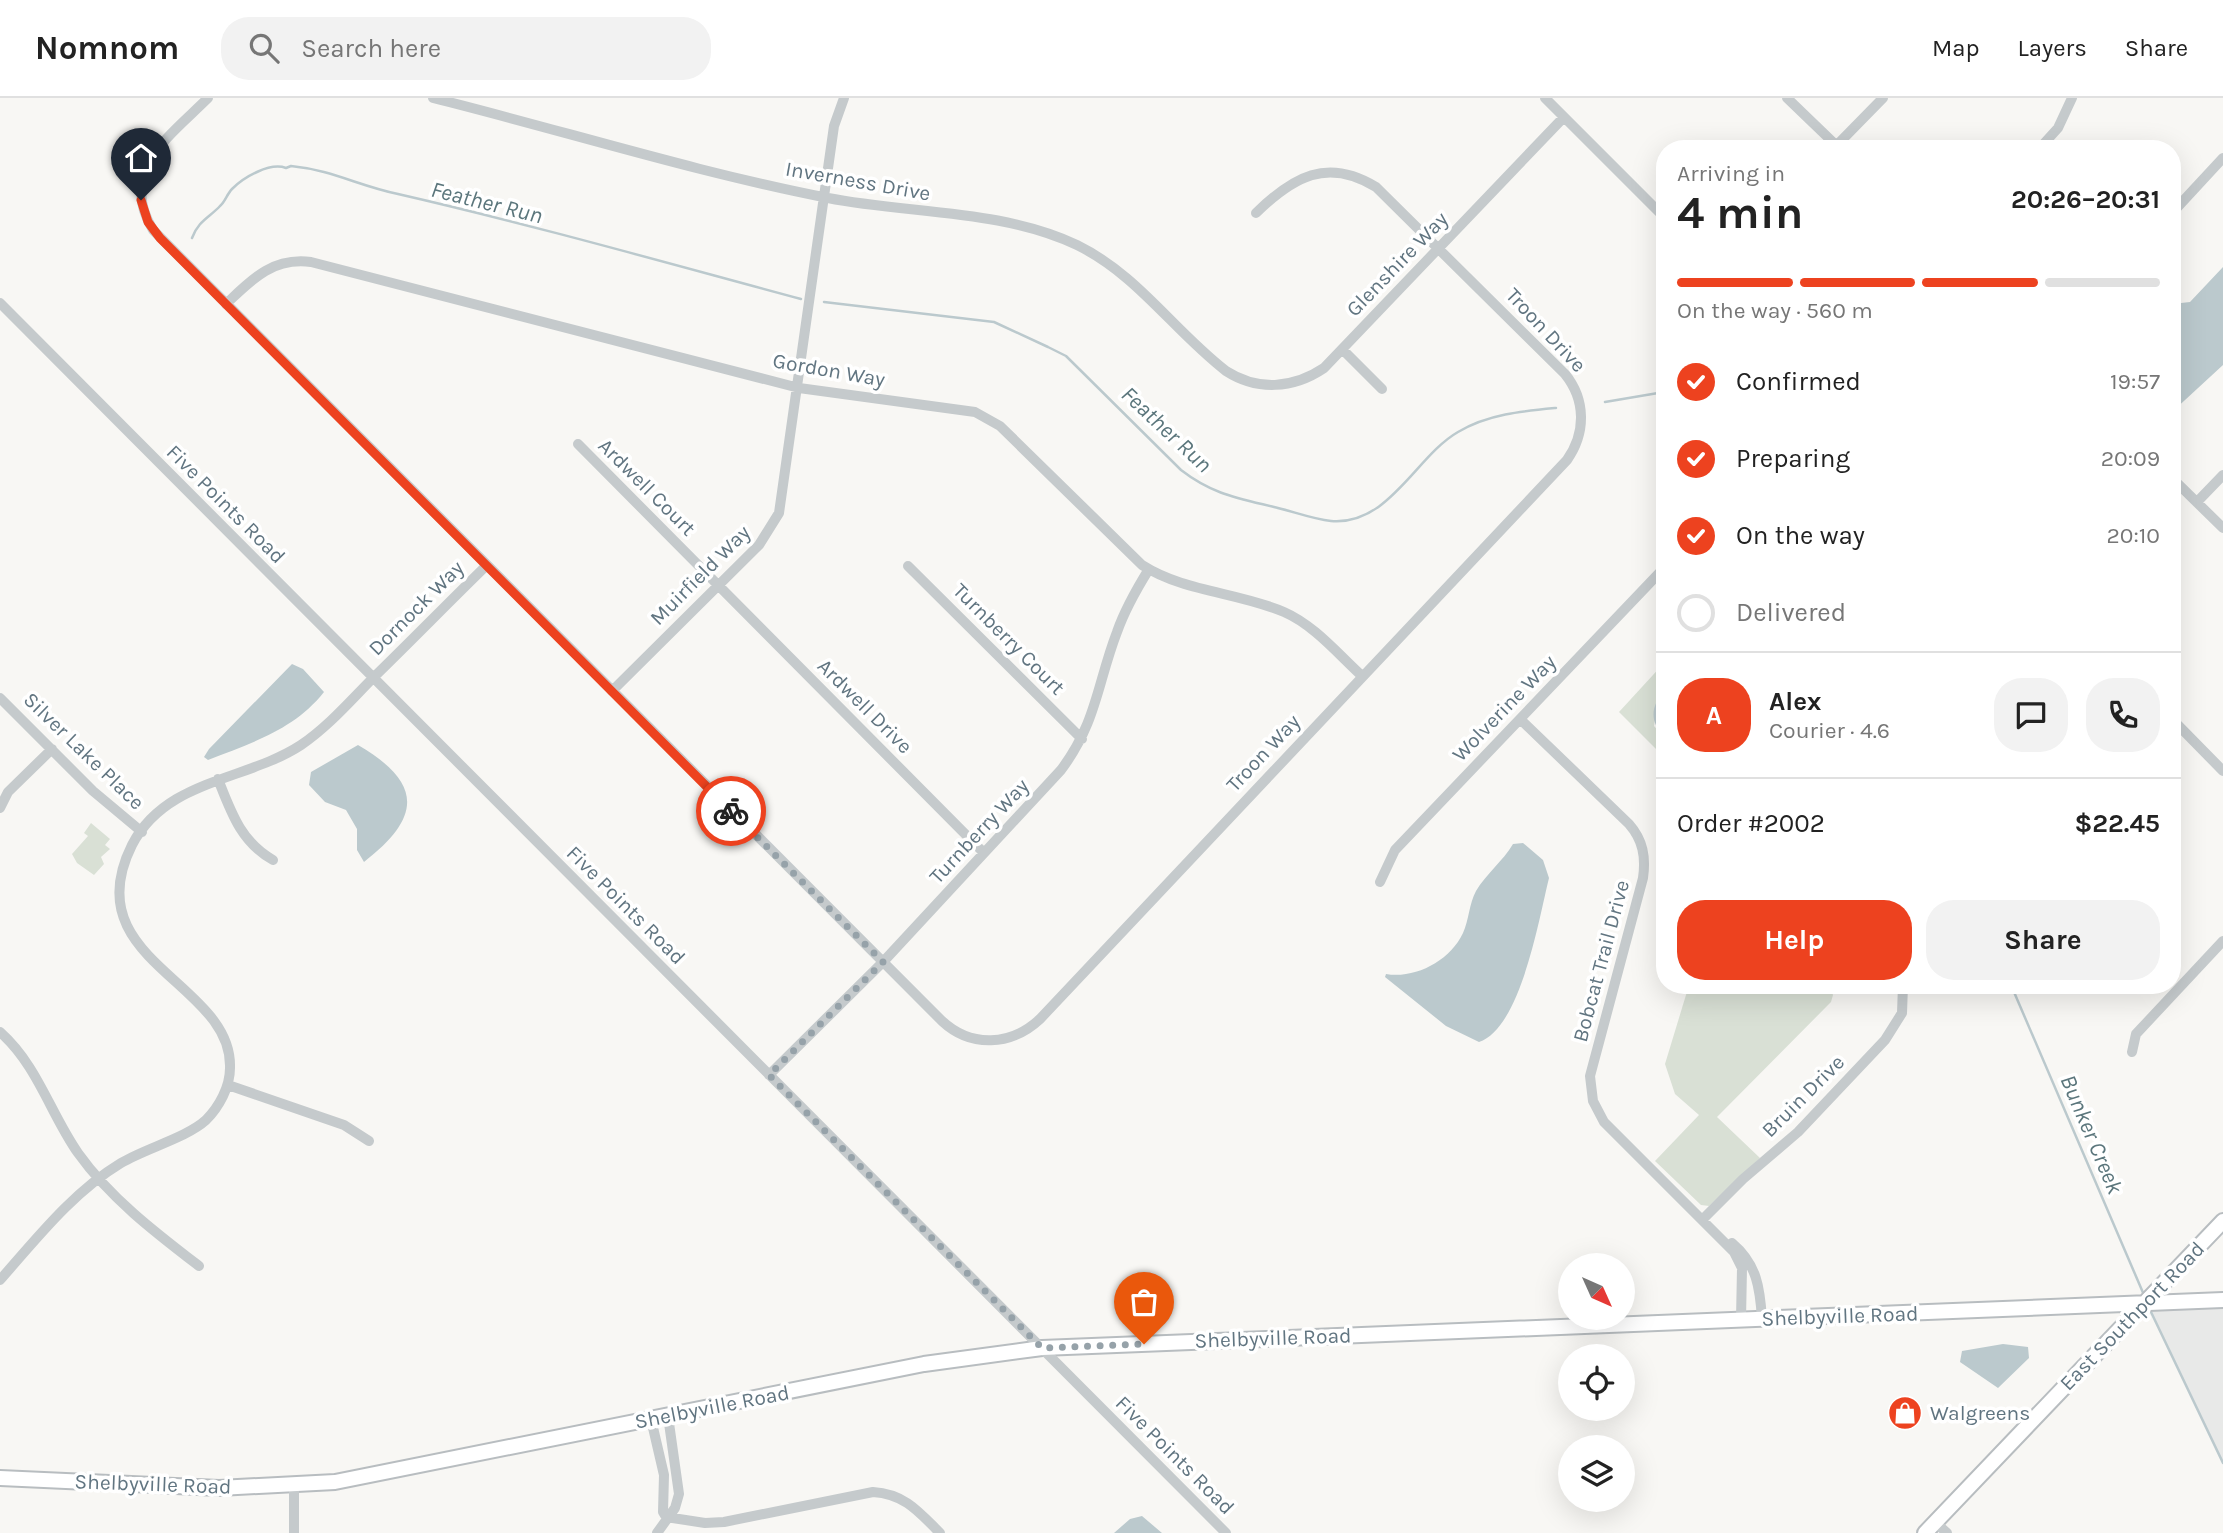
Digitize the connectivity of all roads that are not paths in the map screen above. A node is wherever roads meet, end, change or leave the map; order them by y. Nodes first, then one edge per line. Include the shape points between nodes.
1 (208, 98) edge
2 (433, 98) edge
3 (844, 98) edge
4 (1545, 98) edge
5 (1787, 98) edge
6 (1884, 98) edge
7 (2072, 98) edge
8 (461, 101) edge
9 (1564, 117) junction
10 (1831, 140) edge
11 (1845, 140) edge
12 (2046, 140) edge
13 (2223, 158) edge
14 (825, 198) junction
15 (2181, 203) edge
16 (1656, 209) edge
17 (1256, 213) dead end
18 (1439, 248) junction
19 (0, 303) edge
20 (226, 304) junction
21 (1342, 349) junction
22 (1234, 376) joint
23 (799, 388) junction
24 (1382, 389) dead end
25 (578, 444) dead end
26 (2223, 475) edge
27 (1541, 487) joint
28 (2181, 487) edge
29 (2197, 502) junction
30 (2223, 528) edge
31 (487, 565) junction
32 (908, 566) dead end
33 (1149, 569) junction
34 (1656, 576) edge
35 (718, 586) junction
36 (1363, 676) junction
37 (373, 678) junction
38 (612, 691) junction
39 (0, 698) edge
40 (1520, 719) junction
41 (2181, 728) edge
42 (1083, 739) junction
43 (52, 749) junction
44 (2223, 771) edge
45 (218, 779) junction
46 (0, 808) edge
47 (142, 832) junction
48 (984, 853) junction
49 (273, 860) dead end
50 (1380, 882) dead end
51 (2223, 941) edge
52 (883, 962) junction
53 (2181, 986) edge
54 (1903, 994) edge
55 (2173, 994) edge
56 (0, 1032) edge
57 (2132, 1052) dead end
58 (769, 1075) junction
59 (228, 1085) junction
60 (369, 1141) dead end
61 (99, 1178) junction
62 (1703, 1219) junction
63 (2223, 1221) edge
64 (200, 1266) dead end
65 (0, 1279) edge
66 (2223, 1300) edge
67 (2143, 1304) junction
68 (1762, 1319) junction
69 (1741, 1320) junction
70 (1042, 1348) junction
71 (668, 1416) junction
72 (651, 1419) junction
73 (0, 1478) edge
74 (294, 1486) junction
75 (665, 1514) junction
76 (1936, 1522) junction
77 (294, 1533) edge
78 (657, 1533) edge
79 (940, 1533) edge
80 (1226, 1533) edge
81 (1925, 1533) edge
82 (1947, 1533) edge

1 - 20 street via 152,156 141,195 153,230
2 - 8 street, Inverness Drive
3 - 14 street, Muirfield Way via 834,126
4 - 9 street
5 - 10 street
6 - 11 street
7 - 12 street
8 - 14 street, Inverness Drive
9 - 16 street
9 - 18 street, Glenshire Way
13 - 15 street
14 - 22 street, Inverness Drive via 1008,223 1068,241 1133,281
14 - 23 street, Muirfield Way
17 - 18 street, Troon Drive via 1281,189 1301,178 1347,174 1380,189
18 - 21 street, Glenshire Way
18 - 27 street, Troon Drive via 1562,370 1576,390 1582,418 1577,443
19 - 37 street, Five Points Road
20 - 23 street, Gordon Way via 265,269 292,261 311,262
20 - 31 street
21 - 22 street, Glenshire Way via 1316,373 1289,384 1255,384
21 - 24 street
23 - 33 street, Gordon Way via 987,417
23 - 35 street, Muirfield Way via 779,513 765,538
25 - 35 street, Ardwell Court
26 - 29 street
27 - 36 street, Troon Way
28 - 29 street
29 - 30 street
31 - 37 street, Dornock Way
31 - 38 street
32 - 42 street, Turnberry Court
33 - 36 street, Gordon Way via 1285,612 1307,625
33 - 42 street, Turnberry Way via 1122,618
34 - 40 street, Wolverine Way
35 - 38 street, Muirfield Way
35 - 48 street, Ardwell Drive
36 - 52 street, Troon Way via 1029,1029 1008,1038 977,1040 956,1032
37 - 45 street, Dornock Way via 299,746
37 - 58 street, Five Points Road
38 - 52 street
39 - 43 street, Silver Lake Place
40 - 50 street, Wolverine Way via 1395,850
40 - 62 street, Bobcat Trail Drive via 1629,824 1642,844 1643,878 1590,1076 1591,1097 1604,1122
41 - 44 street
42 - 48 street, Turnberry Way via 1061,770
43 - 46 street via 8,792
43 - 47 street, Silver Lake Place
45 - 47 street, Dornock Way via 175,800
45 - 49 street via 241,831
47 - 59 street, Dornock Way via 122,873 125,920 148,956 222,1031 231,1066
48 - 52 street, Turnberry Way
51 - 53 street
52 - 58 street, Turnberry Way
54 - 62 street, Bruin Drive via 1902,1013 1885,1040 1798,1132
55 - 57 street via 2136,1034
56 - 61 street via 32,1068 78,1152
58 - 70 street, Five Points Road
59 - 60 street via 344,1125
59 - 61 street via 205,1121
61 - 64 street via 151,1229
61 - 65 street
62 - 68 street, Bobcat Trail Drive via 1752,1265
62 - 69 street, Bobcat Trail Drive via 1734,1252 1742,1268
63 - 67 main road, East Southport Road
66 - 67 main road, Shelbyville Road
67 - 68 main road, Shelbyville Road
67 - 76 main road, East Southport Road
68 - 69 main road, Shelbyville Road
69 - 70 main road, Shelbyville Road
70 - 71 main road, Shelbyville Road via 969,1356
70 - 80 street, Five Points Road
71 - 72 main road, Shelbyville Road
71 - 75 street via 678,1494 675,1507
72 - 74 main road, Shelbyville Road via 365,1477
72 - 75 street via 664,1475
73 - 74 main road, Shelbyville Road via 219,1488
74 - 77 street
75 - 78 street
75 - 79 street via 724,1522 873,1492 897,1495 909,1502
76 - 81 main road, East Southport Road
76 - 82 street

